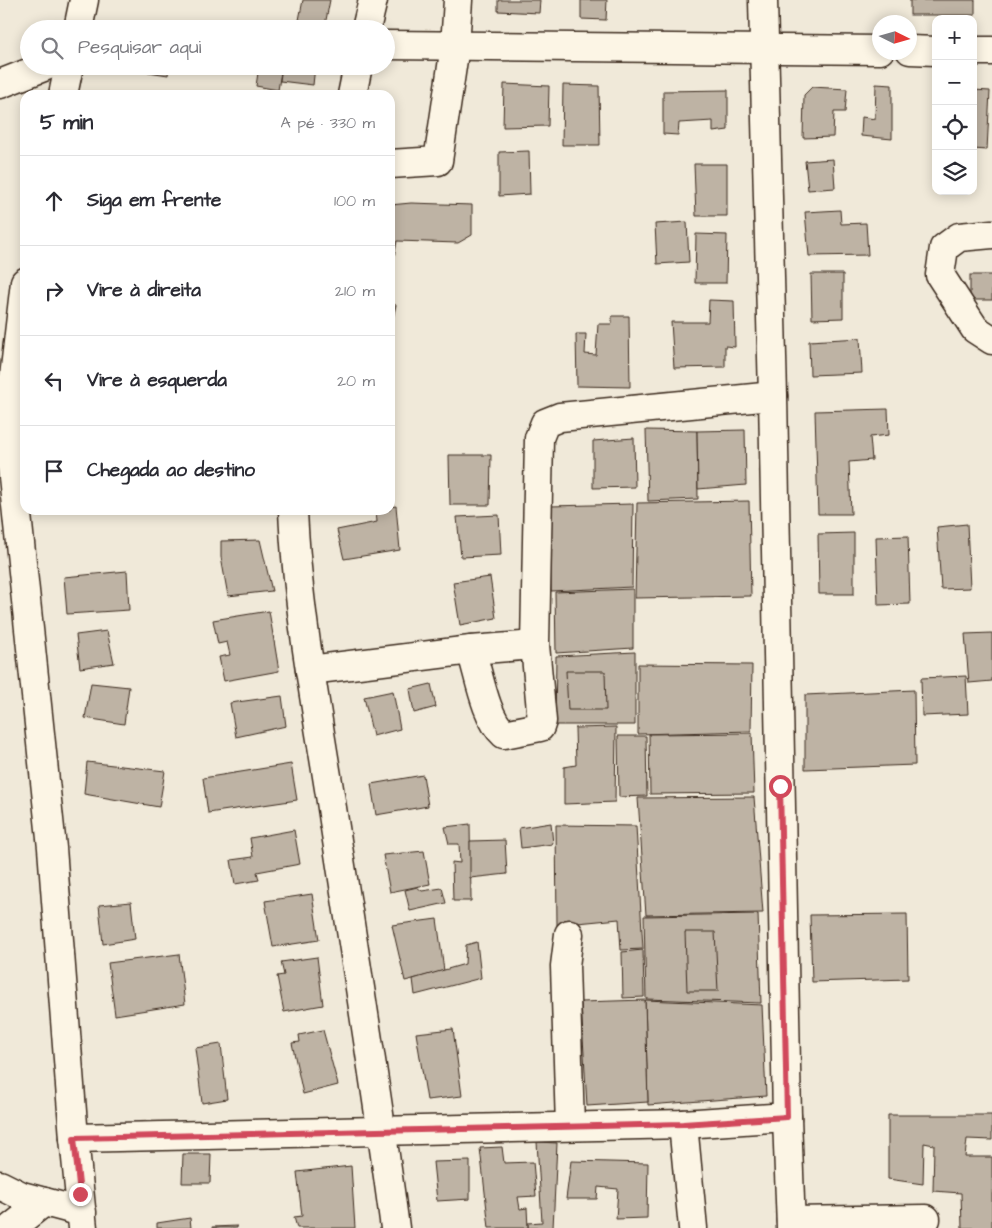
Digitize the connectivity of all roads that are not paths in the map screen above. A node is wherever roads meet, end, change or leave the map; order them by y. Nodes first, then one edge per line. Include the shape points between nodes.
1 (84, 0) edge
2 (372, 0) edge
3 (458, 0) edge
4 (763, 0) edge
5 (80, 20) edge
6 (368, 20) edge
7 (395, 45) edge
8 (455, 46) junction
9 (763, 49) junction
10 (872, 50) edge
11 (917, 50) edge
12 (932, 51) edge
13 (977, 51) edge
14 (992, 51) edge
15 (23, 75) edge
16 (67, 75) edge
17 (356, 75) edge
18 (0, 84) edge
19 (64, 90) edge
20 (353, 90) edge
21 (395, 164) edge
22 (992, 234) edge
23 (20, 315) edge
24 (992, 340) edge
25 (773, 396) junction
26 (4, 419) edge
27 (293, 515) edge
28 (535, 645) junction
29 (471, 650) junction
30 (310, 670) junction
31 (569, 934) dead end
32 (787, 1117) junction
33 (683, 1124) junction
34 (570, 1126) junction
35 (382, 1129) junction
36 (74, 1138) junction
37 (0, 1185) edge
38 (44, 1202) junction
39 (926, 1219) dead end
40 (82, 1220) edge
41 (791, 1225) edge
42 (11, 1228) edge
43 (395, 1228) edge
44 (693, 1228) edge

1 - 5 street
2 - 6 street
3 - 8 street
4 - 9 street
7 - 8 street
8 - 9 street
8 - 21 street via 438,161
9 - 10 street
9 - 25 street
11 - 12 street
13 - 14 street
15 - 18 street
16 - 19 street
17 - 20 street
22 - 24 street via 959,237 944,248 940,275 975,329
23 - 26 street
25 - 28 street via 560,417 545,423 539,438
25 - 32 street
26 - 36 street via 52,848
27 - 30 street
28 - 29 street
28 - 29 street via 540,727 504,734 490,713
29 - 30 street
30 - 35 street
31 - 34 street via 565,966
32 - 33 street
32 - 41 street
33 - 34 street
33 - 44 street
34 - 35 street
35 - 36 street
35 - 43 street
36 - 40 street
37 - 38 street
38 - 40 street
38 - 42 street
39 - 41 street

